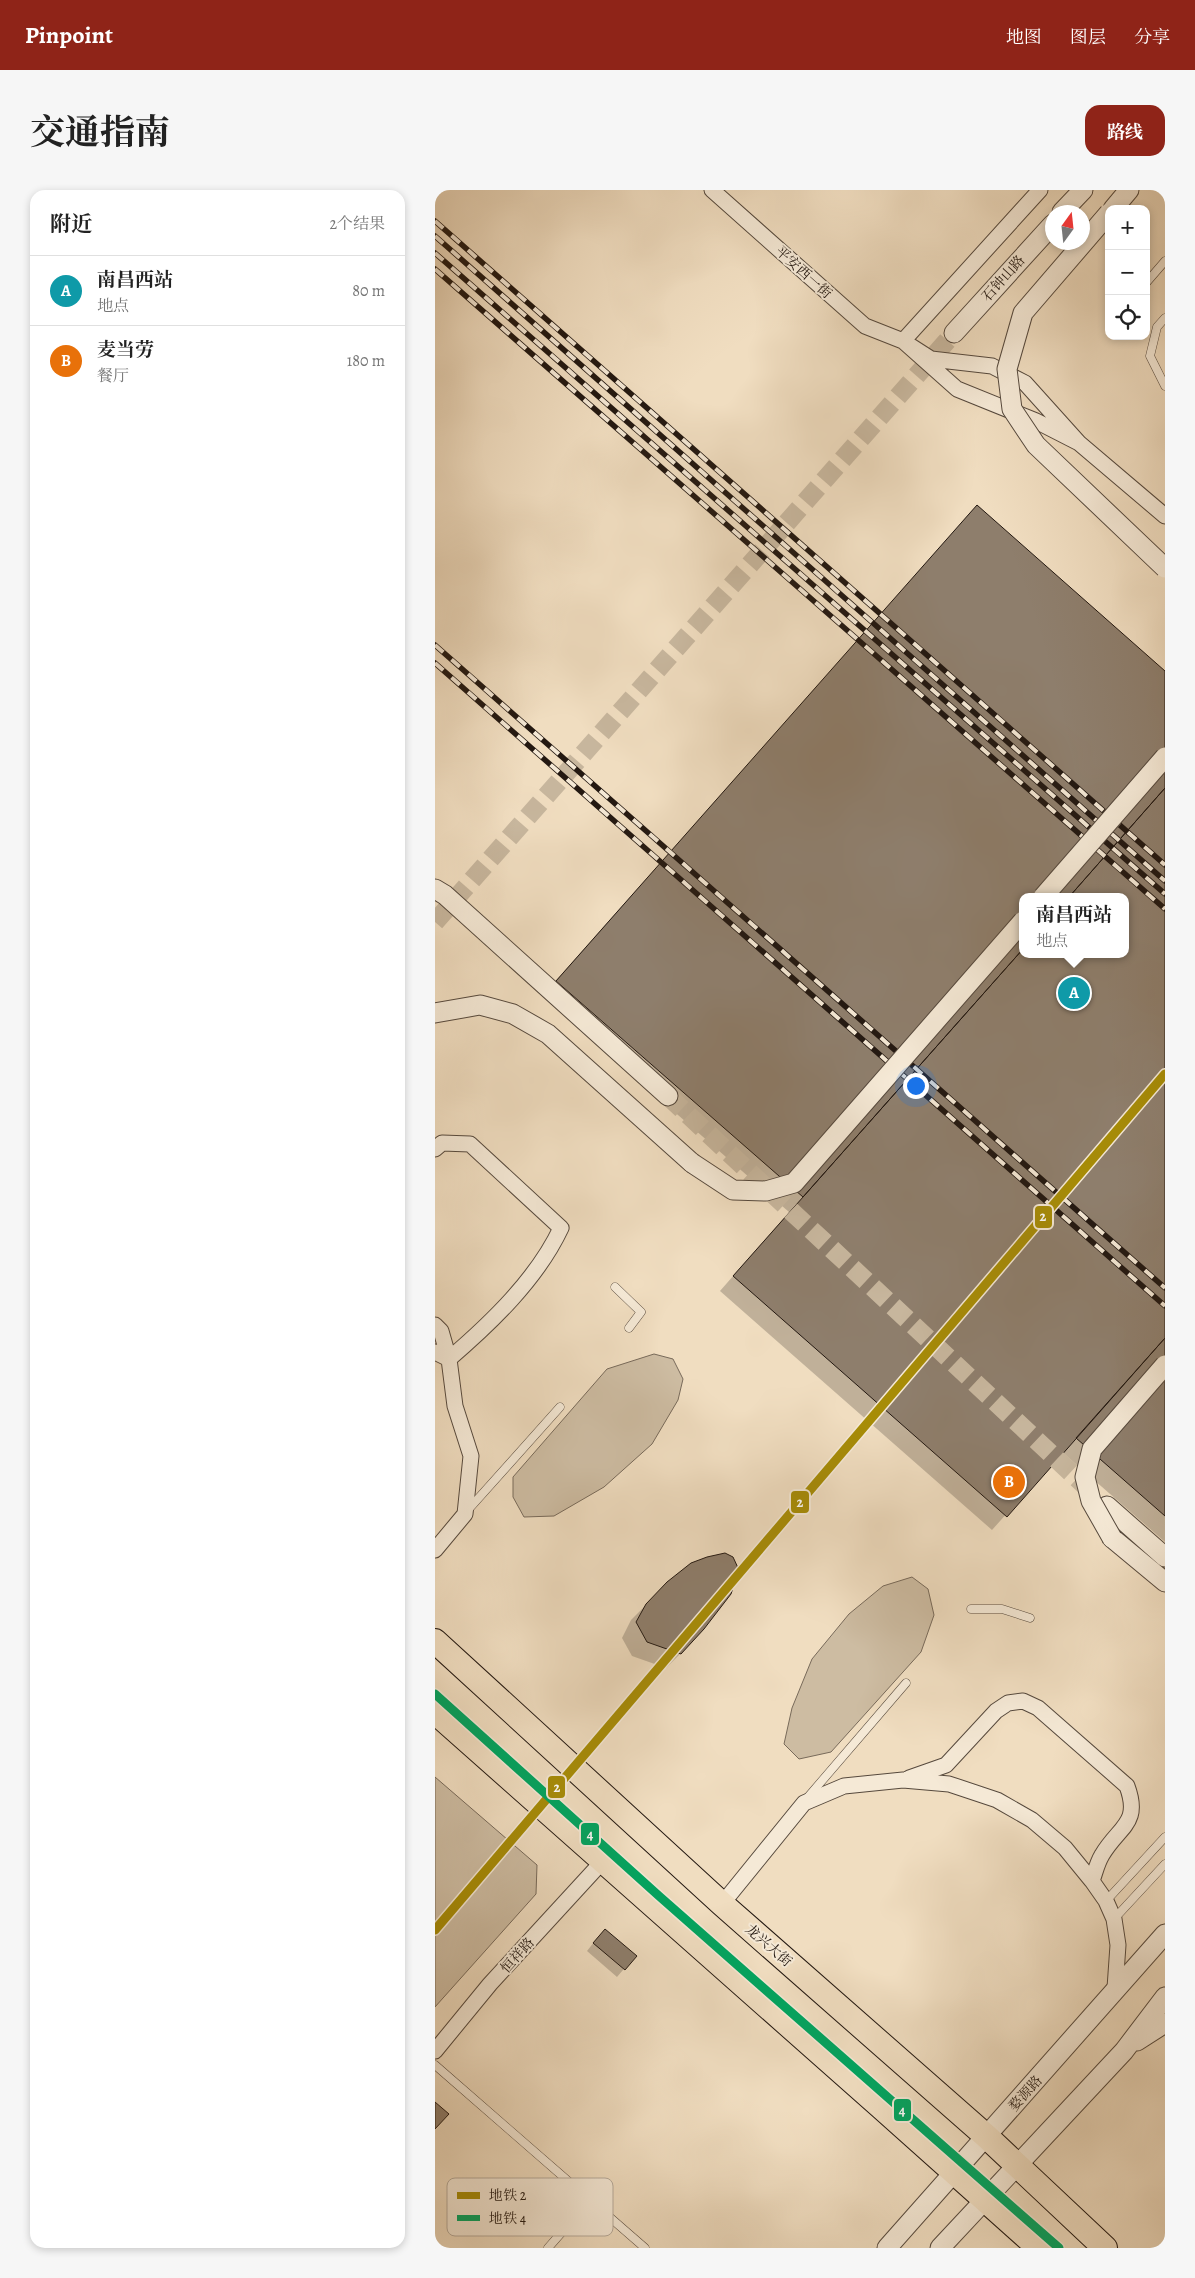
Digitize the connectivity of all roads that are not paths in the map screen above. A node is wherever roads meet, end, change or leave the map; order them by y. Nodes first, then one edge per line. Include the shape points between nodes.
1 (712, 190) edge
2 (1040, 190) edge
3 (1083, 190) edge
4 (1129, 190) edge
5 (1069, 205) edge
6 (1116, 205) edge
7 (1105, 218) edge
8 (1045, 233) edge
9 (1165, 261) edge
10 (1150, 278) edge
11 (1165, 318) edge
12 (954, 333) tunnel mouth
13 (903, 341) junction
14 (1165, 386) edge
15 (1079, 443) junction
16 (1165, 516) edge
17 (1165, 568) edge
18 (1165, 757) edge
19 (435, 890) edge
20 (1046, 893) edge
21 (1019, 925) edge
22 (435, 1013) edge
23 (668, 1096) tunnel mouth
24 (435, 1150) edge
25 (615, 1287) dead end
26 (435, 1325) edge
27 (629, 1328) dead end
28 (442, 1356) edge
29 (1165, 1364) edge
30 (560, 1407) dead end
31 (1107, 1506) tunnel mouth
32 (465, 1514) junction
33 (435, 1550) edge
34 (1165, 1557) edge
35 (1165, 1582) edge
36 (971, 1609) dead end
37 (1030, 1618) dead end
38 (435, 1641) edge
39 (906, 1683) dead end
40 (435, 1712) edge
41 (903, 1780) junction
42 (804, 1803) junction
43 (1165, 1837) edge
44 (602, 1862) junction
45 (1165, 1864) edge
46 (1092, 1881) junction
47 (1106, 1901) junction
48 (722, 1904) junction
49 (1114, 1919) junction
50 (1164, 1936) edge
51 (1115, 1988) junction
52 (1165, 1996) edge
53 (1165, 2023) edge
54 (1124, 2050) junction
55 (435, 2051) edge
56 (435, 2065) edge
57 (986, 2136) junction
58 (1017, 2166) junction
59 (955, 2171) junction
60 (565, 2178) edge
61 (985, 2199) junction
62 (613, 2220) edge
63 (558, 2236) edge
64 (548, 2248) edge
65 (645, 2248) edge
66 (887, 2248) edge
67 (940, 2248) edge
68 (1039, 2248) edge
69 (1105, 2248) edge

1 - 13 street, 平安西一街 via 865,326
2 - 13 street
3 - 5 street
4 - 6 street
7 - 17 street, bridge via 1023,313 1007,369 1013,409 1035,446
8 - 12 street, 石钟山路
9 - 10 lane
11 - 14 lane via 1157,327 1150,356
13 - 15 street via 957,389 1036,421
13 - 15 street via 931,359 992,366 1025,382
15 - 16 street
18 - 20 street, bridge
19 - 23 street via 445,895
21 - 22 street, bridge via 794,1183 766,1191 733,1190 692,1163 548,1034 513,1014 480,1005
24 - 28 street via 441,1143 470,1144 561,1228 551,1250 489,1324
25 - 27 lane via 641,1312
26 - 28 street via 441,1331
28 - 32 street via 471,1456
29 - 35 street, bridge via 1092,1449 1085,1477 1091,1501 1112,1538
30 - 32 lane
31 - 34 street
32 - 33 street
36 - 37 lane via 1002,1609
38 - 48 main road, 龙兴大街
39 - 42 lane
40 - 44 main road
41 - 42 street via 843,1786
41 - 46 street via 949,1784 997,1800 1032,1820 1065,1848
41 - 46 street via 946,1765 996,1710 1008,1703 1023,1701 1037,1708 1127,1786 1133,1802 1131,1816 1101,1856
42 - 48 street
43 - 47 lane
44 - 55 street, 恒祥路 via 490,1984
44 - 59 main road
45 - 49 lane
46 - 47 street
47 - 49 street
48 - 57 main road, 龙兴大街
49 - 51 street via 1118,1945
50 - 51 street, 婺源路
51 - 57 street, 婺源路
52 - 54 street
53 - 54 street
54 - 58 street
56 - 60 lane
57 - 58 main road, 龙兴大街
57 - 59 street, 婺源路
58 - 61 street
58 - 69 main road, 龙兴大街
59 - 61 main road
59 - 66 street, 婺源路
61 - 67 street
61 - 68 main road
62 - 65 lane
63 - 64 lane

